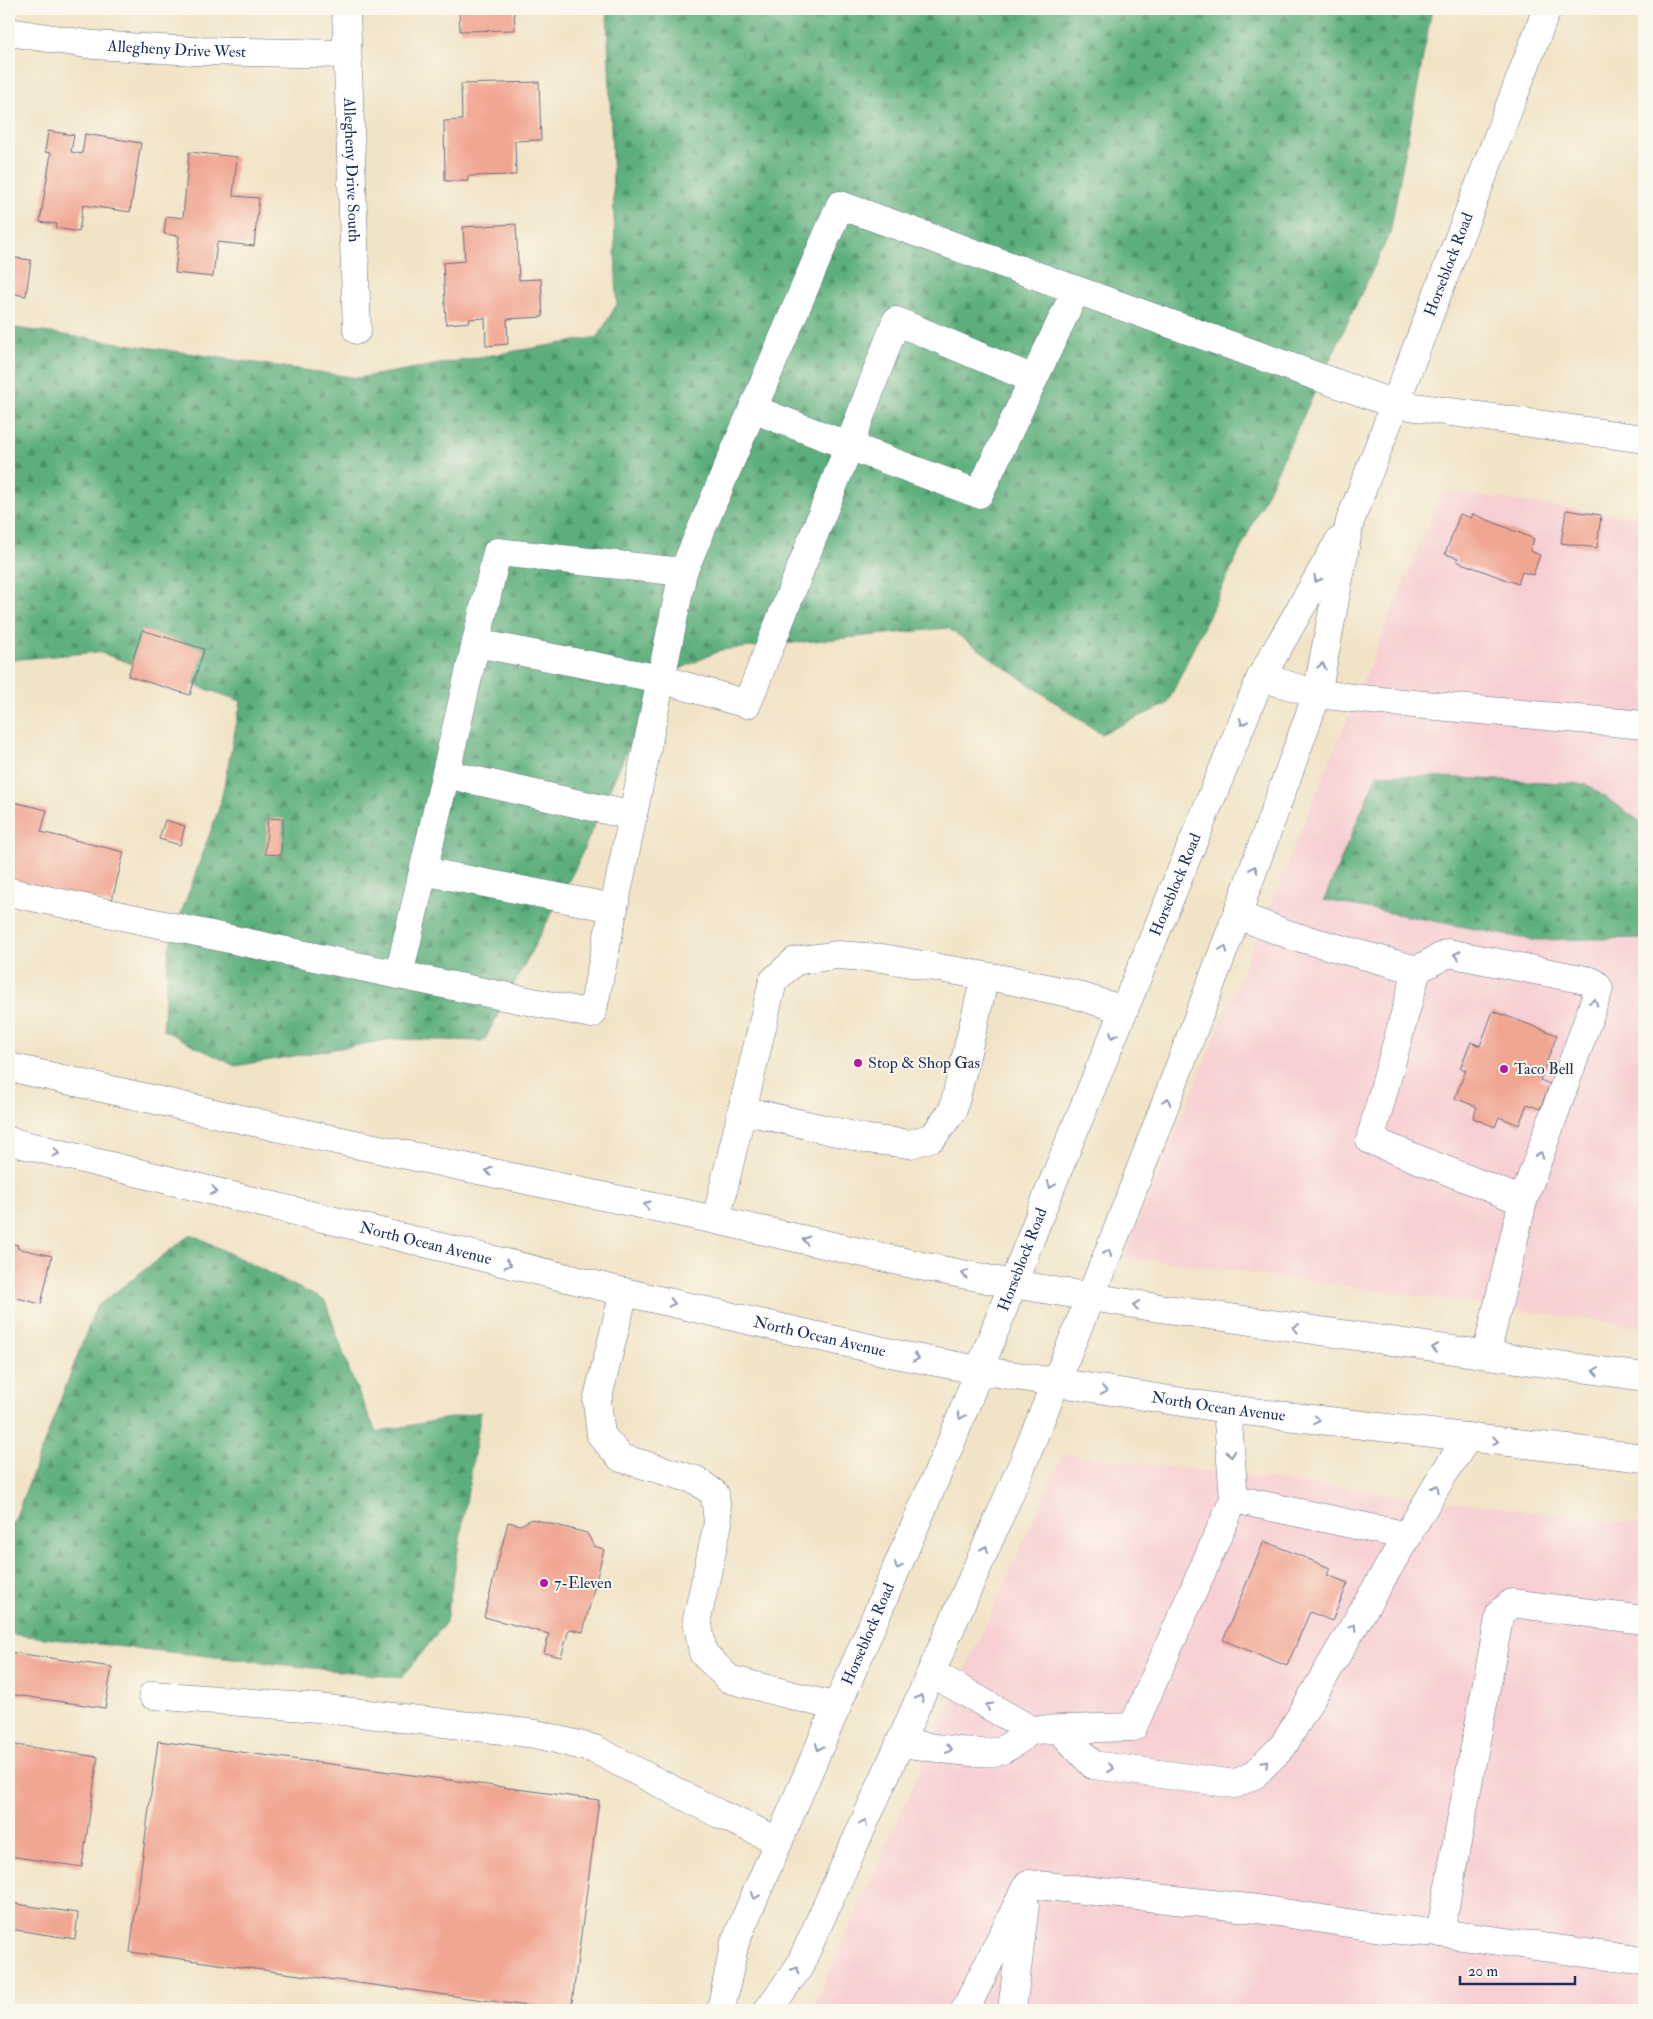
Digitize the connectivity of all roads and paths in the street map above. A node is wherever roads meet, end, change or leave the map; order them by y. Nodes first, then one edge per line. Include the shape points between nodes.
1 (346, 9) edge
2 (1547, 9) edge
3 (9, 32) edge
4 (346, 54) junction
5 (1076, 290) junction
6 (357, 330) dead end
7 (1034, 379) junction
8 (1394, 404) junction
9 (753, 409) junction
10 (1644, 439) edge
11 (849, 446) junction
12 (1350, 521) junction
13 (683, 572) junction
14 (476, 643) junction
15 (1261, 677) junction
16 (661, 679) junction
17 (1316, 694) junction
18 (1644, 725) edge
19 (446, 774) junction
20 (633, 816) junction
21 (423, 871) junction
22 (9, 892) edge
23 (614, 908) junction
24 (1237, 915) junction
25 (1417, 970) junction
26 (399, 975) junction
27 (985, 977) junction
28 (1124, 1010) junction
29 (9, 1067) edge
30 (742, 1110) junction
31 (9, 1142) edge
32 (1523, 1201) junction
33 (716, 1220) junction
34 (1013, 1284) junction
35 (624, 1292) junction
36 (1090, 1298) junction
37 (1486, 1355) junction
38 (978, 1370) junction
39 (1644, 1377) edge
40 (1055, 1384) junction
41 (1227, 1409) junction
42 (1468, 1437) junction
43 (1644, 1458) edge
44 (1234, 1498) junction
45 (1408, 1536) junction
46 (1644, 1620) edge
47 (932, 1673) junction
48 (153, 1695) dead end
49 (836, 1707) junction
50 (1031, 1730) junction
51 (1060, 1730) junction
52 (900, 1743) junction
53 (779, 1841) junction
54 (1028, 1884) junction
55 (1440, 1933) junction
56 (1644, 1961) edge
57 (722, 2010) edge
58 (768, 2010) edge
59 (965, 2010) edge
60 (1012, 2010) edge

1 - 4 main road, Allegheny Drive South
2 - 8 main road, Horseblock Road
3 - 4 main road, Allegheny Drive West via 102,45 195,51
4 - 6 main road, Allegheny Drive South
5 - 7 main road
5 - 8 main road
5 - 9 main road via 840,205
7 - 11 main road via 979,494
7 - 11 main road via 896,321
8 - 10 main road
8 - 12 main road, Horseblock Road
9 - 11 main road
9 - 13 main road
11 - 16 main road via 747,704
12 -> 15 main road, Horseblock Road
17 -> 12 main road, Horseblock Road
13 - 14 main road via 497,552
13 - 16 main road
14 - 16 main road
14 - 19 main road
15 - 17 main road
15 -> 28 main road, Horseblock Road
16 - 20 main road
17 - 18 main road
24 -> 17 main road, Horseblock Road
19 - 20 main road
19 - 21 main road
20 - 23 main road
21 - 23 main road
21 - 26 main road
22 - 26 main road
23 - 26 main road via 592,1014
24 - 25 main road via 1290,935
36 -> 24 main road, Horseblock Road
25 - 32 main road via 1370,1140
32 -> 25 main road via 1599,989 1591,981 1448,953
27 - 28 main road via 1073,994
27 - 30 main road via 882,958 838,955 794,962 773,981
27 - 30 main road via 953,1110 933,1137 910,1144 867,1139
28 -> 34 main road, Horseblock Road
33 -> 29 main road
30 - 33 main road
31 -> 35 main road, North Ocean Avenue
32 - 37 main road
34 -> 33 main road
34 - 36 main road
34 - 38 main road, Horseblock Road
35 -> 38 main road, North Ocean Avenue
35 - 49 main road via 597,1401 601,1435 621,1458 696,1480 715,1494 718,1523 697,1619 703,1653 729,1680
37 -> 36 main road
36 - 40 main road, Horseblock Road
39 -> 37 main road
38 - 40 main road, North Ocean Avenue
38 -> 49 main road, Horseblock Road via 952,1440
40 -> 41 main road, North Ocean Avenue
47 -> 40 main road, Horseblock Road
41 -> 42 main road, North Ocean Avenue
41 -> 44 main road
42 -> 43 main road, North Ocean Avenue
45 -> 42 main road
44 - 45 main road
44 - 51 main road via 1133,1727
51 -> 45 main road via 1093,1765 1235,1784 1254,1775 1283,1746
46 - 55 main road via 1512,1603 1500,1613
50 -> 47 main road
52 -> 47 main road, Horseblock Road
48 - 53 main road via 240,1700 536,1734 594,1749 719,1814
49 -> 53 main road, Horseblock Road
50 - 51 main road
52 -> 50 main road via 969,1753 1001,1751
58 -> 52 main road, Horseblock Road via 798,1968
53 -> 57 main road, Horseblock Road via 736,1942
54 - 55 main road
54 - 59 main road
54 - 60 main road
55 - 56 main road

